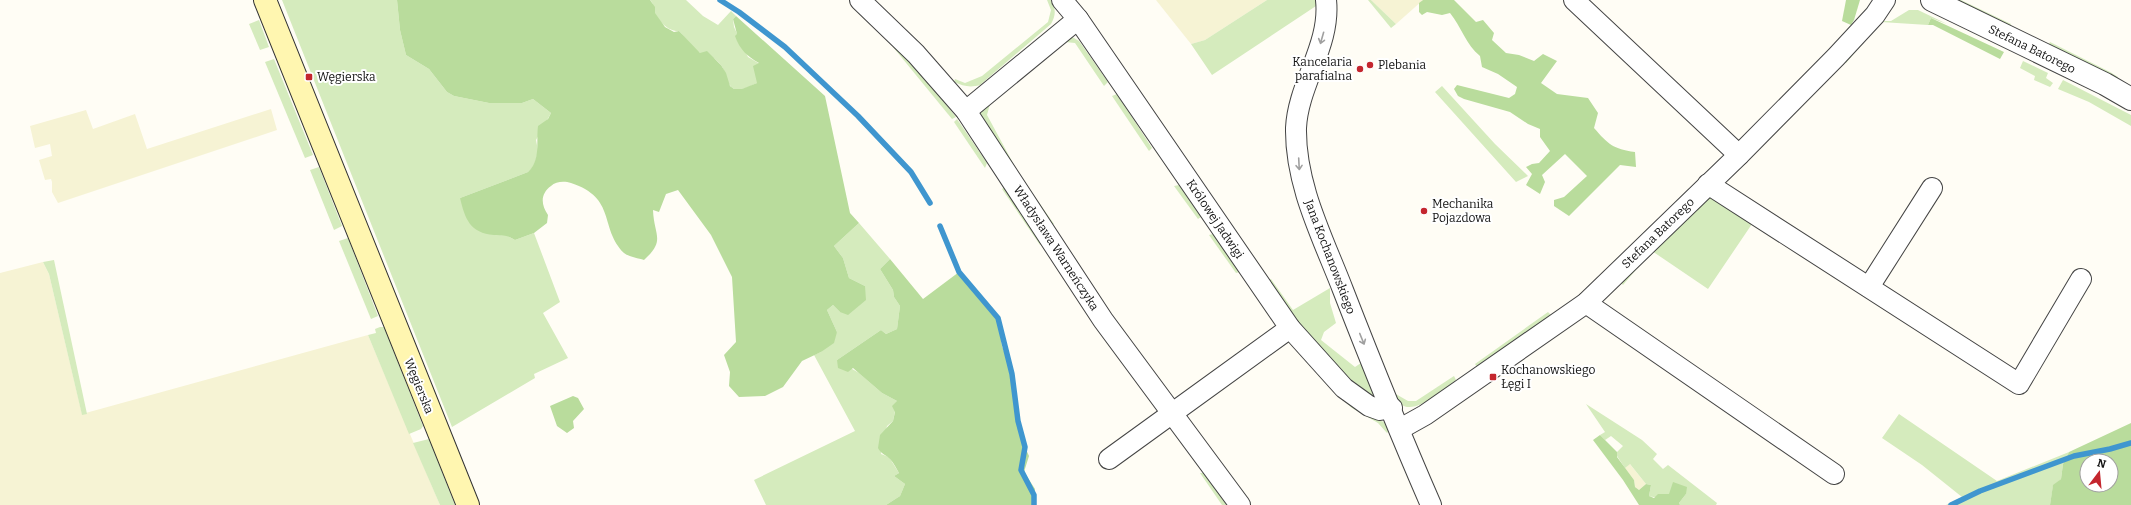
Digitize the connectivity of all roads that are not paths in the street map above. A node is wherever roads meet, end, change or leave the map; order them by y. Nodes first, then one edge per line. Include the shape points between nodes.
1 (265, 0) edge
2 (860, 0) edge
3 (1062, 0) edge
4 (1326, 0) edge
5 (1574, 0) edge
6 (1885, 0) edge
7 (1932, 0) edge
8 (1078, 19) junction
9 (2131, 99) edge
10 (966, 111) junction
11 (1739, 155) junction
12 (1708, 184) junction
13 (1932, 188) dead end
14 (2081, 280) dead end
15 (1869, 287) junction
16 (1586, 303) junction
17 (1290, 328) junction
18 (1392, 408) junction
19 (1172, 413) junction
20 (1400, 429) junction
21 (1109, 458) dead end
22 (1834, 474) dead end
23 (468, 505) edge
24 (1240, 505) edge
25 (1431, 505) edge

1 - 23 main road, Węgierska
2 - 10 street, Władysława Warneńczyka via 916,54
3 - 8 street, Królowej Jadwigi
4 -> 18 street, Jana Kochanowskiego via 1327,12 1322,38 1301,96 1296,128 1299,172 1315,221
5 - 11 street
6 - 11 street, Stefana Batorego via 1875,15 1836,57
7 - 9 street, Stefana Batorego
8 - 10 street
8 - 17 street, Królowej Jadwigi
10 - 19 street, Władysława Warneńczyka via 1100,315
11 - 12 street, Stefana Batorego
12 - 15 street
12 - 16 street, Stefana Batorego
13 - 15 street
14 - 15 street via 2019,384
16 - 20 street, Stefana Batorego via 1425,415
16 - 22 street
17 - 18 street, Królowej Jadwigi via 1344,388 1369,406 1380,410
17 - 19 street
18 - 20 street, Jana Kochanowskiego
19 - 21 street
19 - 24 street, Władysława Warneńczyka
20 - 25 street, Jana Kochanowskiego

